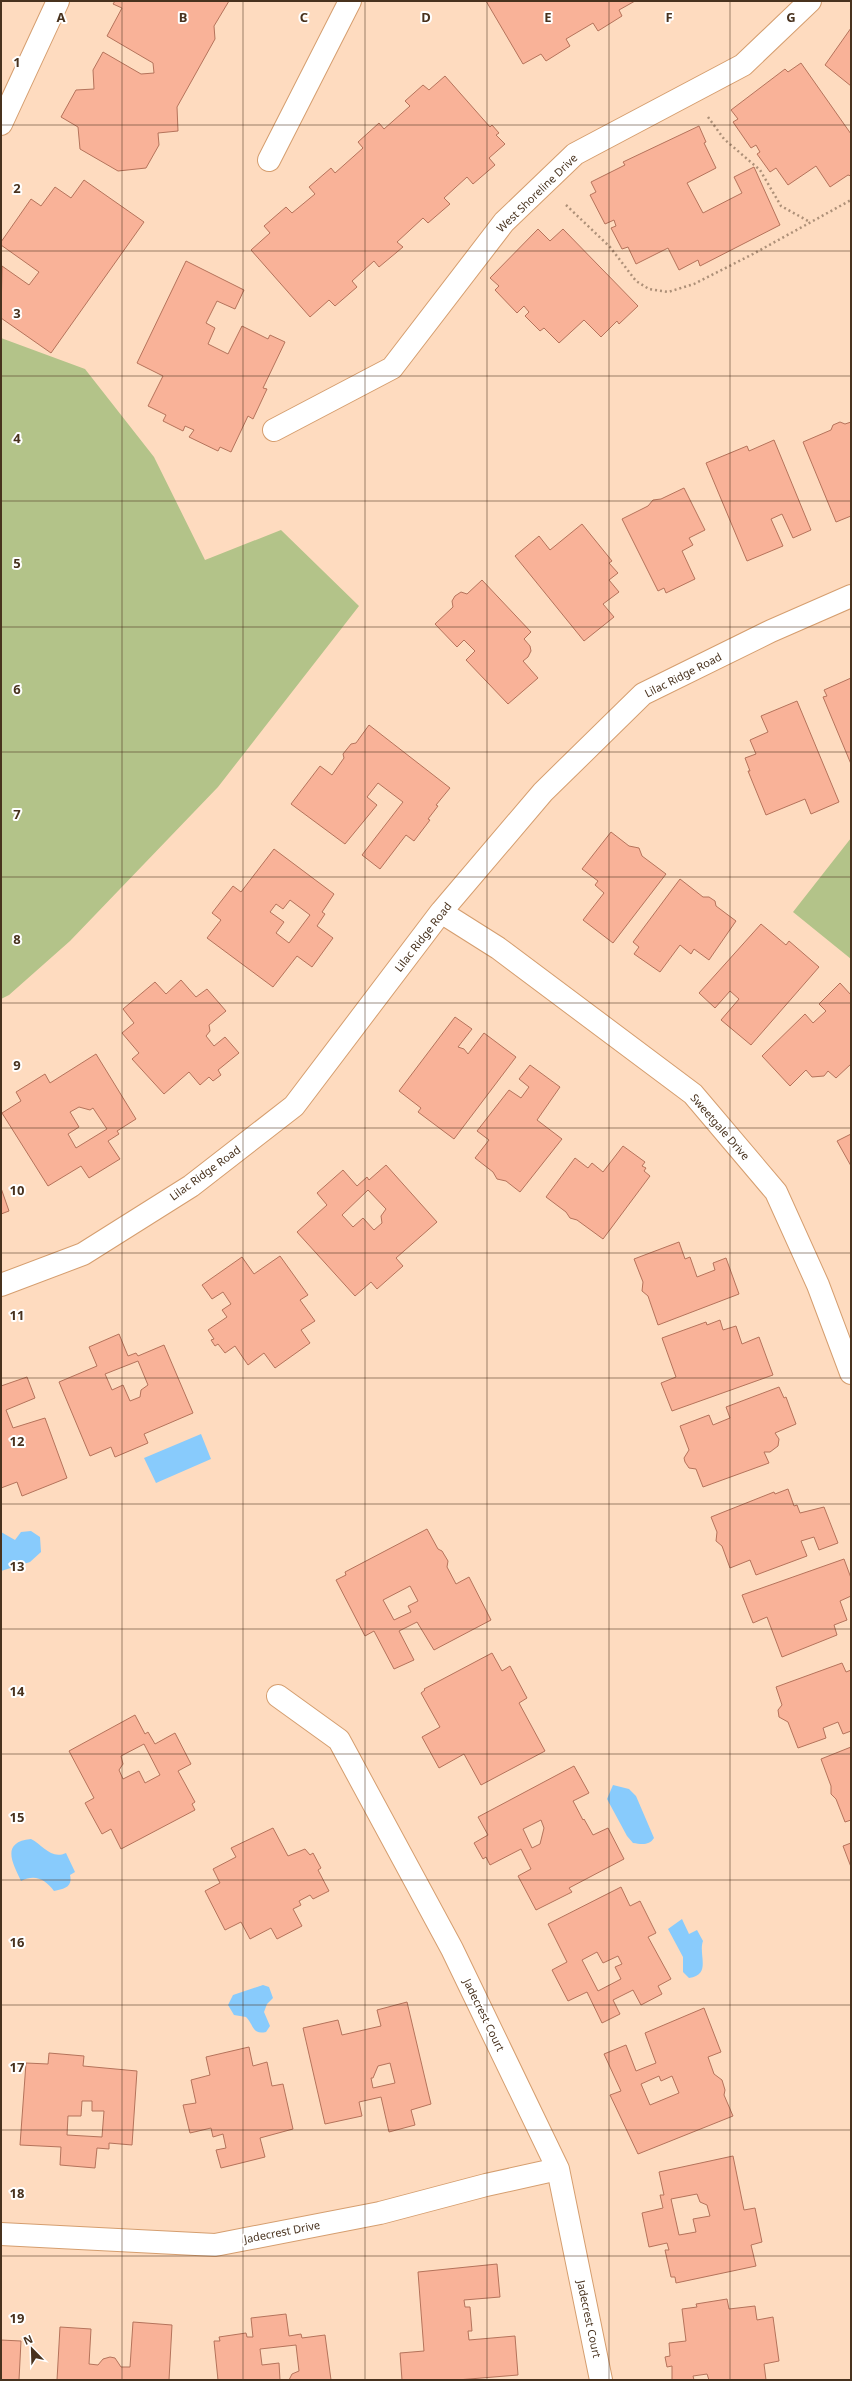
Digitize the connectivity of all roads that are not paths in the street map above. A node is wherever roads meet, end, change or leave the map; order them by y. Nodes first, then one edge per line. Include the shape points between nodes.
1 (58, 1) edge
2 (350, 1) edge
3 (810, 1) edge
4 (1, 124) edge
5 (269, 160) dead end
6 (274, 430) dead end
7 (851, 596) edge
8 (441, 912) junction
9 (1, 1285) edge
10 (851, 1373) edge
11 (278, 1696) dead end
12 (558, 2169) junction
13 (1, 2234) edge
14 (601, 2380) edge

1 - 4 street
2 - 5 street
3 - 6 street, West Shoreline Drive via 743,65 574,154 504,222 392,368
7 - 8 street, Lilac Ridge Road via 771,631 643,694 543,792
8 - 9 street, Lilac Ridge Road via 294,1106 191,1186 83,1254
8 - 10 street, Sweetgale Drive via 498,948 693,1094 776,1192 818,1285
11 - 12 street, Jadecrest Court via 338,1740 452,1949
12 - 13 street, Jadecrest Drive via 380,2213 215,2245
12 - 14 street, Jadecrest Court

